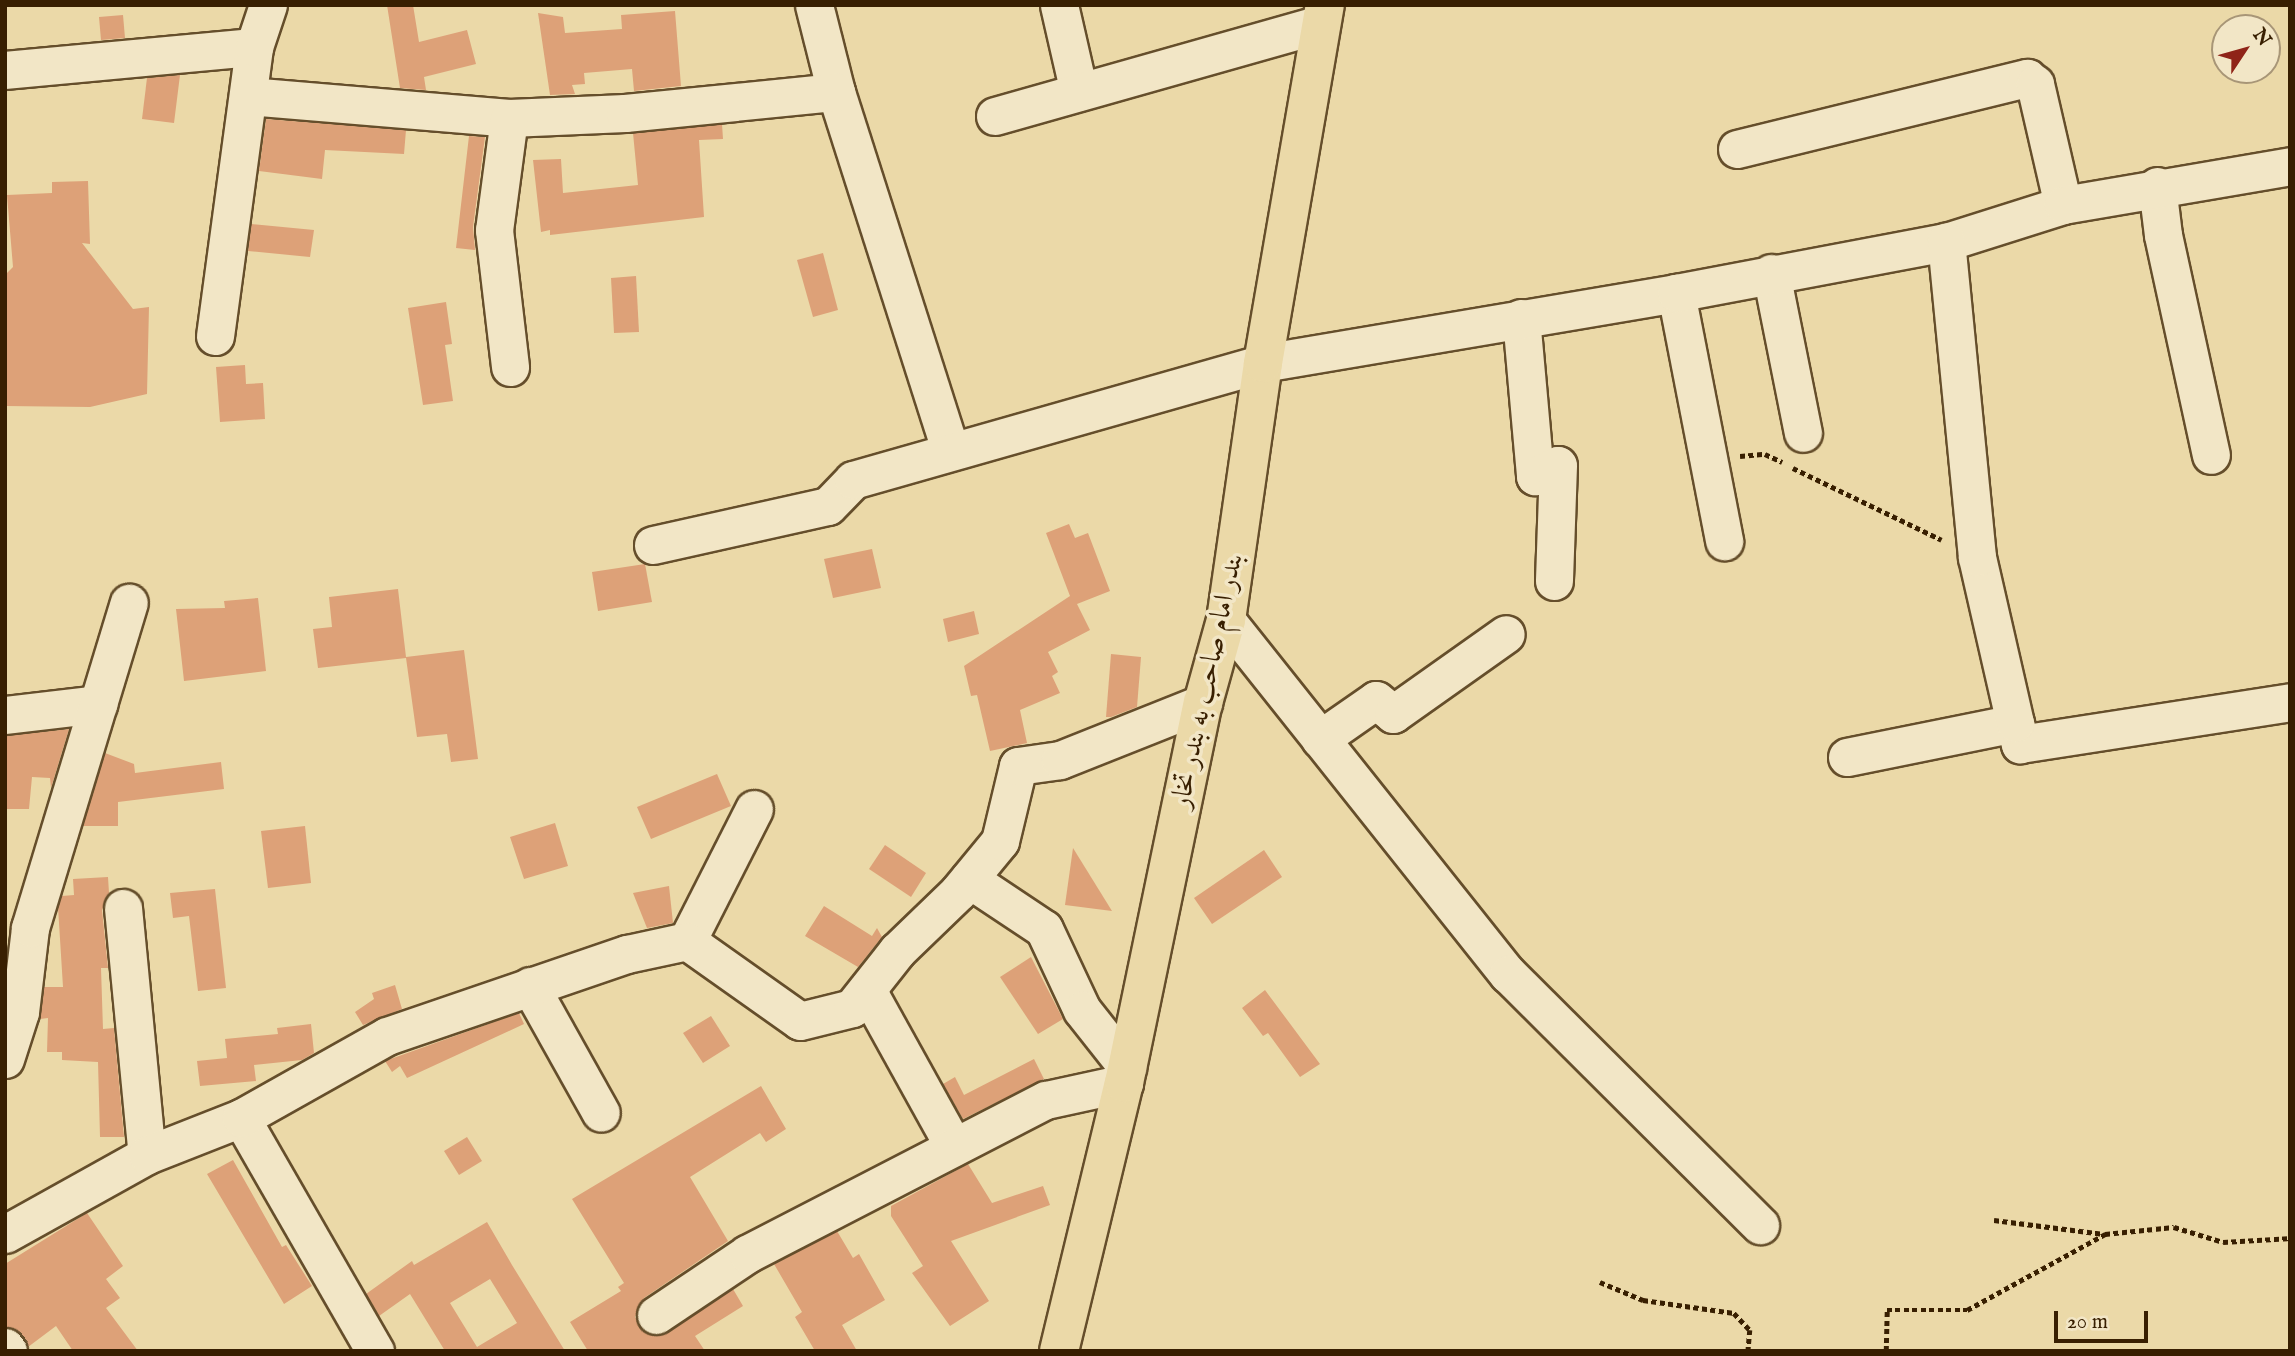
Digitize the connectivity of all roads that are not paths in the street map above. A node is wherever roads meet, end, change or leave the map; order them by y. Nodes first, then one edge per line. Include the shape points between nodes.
1 (268, 5) edge
2 (814, 5) edge
3 (1059, 5) edge
4 (1323, 15) edge
5 (254, 47) junction
6 (5, 70) edge
7 (836, 92) junction
8 (1079, 92) junction
9 (248, 96) junction
10 (995, 116) dead end
11 (509, 118) junction
12 (1738, 149) dead end
13 (2290, 166) edge
14 (2157, 186) junction
15 (2063, 205) junction
16 (1946, 242) junction
17 (1771, 273) junction
18 (1676, 293) junction
19 (1521, 318) junction
20 (215, 336) dead end
21 (1263, 363) junction
22 (510, 367) dead end
23 (1803, 433) dead end
24 (950, 450) junction
25 (2211, 455) dead end
26 (1724, 541) dead end
27 (653, 545) dead end
28 (1554, 581) dead end
29 (129, 603) dead end
30 (1226, 620) junction
31 (1506, 634) dead end
32 (2290, 702) edge
33 (1203, 703) junction
34 (98, 704) junction
35 (5, 715) edge
36 (2015, 723) junction
37 (1320, 739) junction
38 (1847, 757) dead end
39 (754, 809) dead end
40 (969, 879) junction
41 (123, 908) dead end
42 (687, 941) junction
43 (530, 986) junction
44 (867, 990) junction
45 (13, 1011) edge
46 (5, 1059) edge
47 (1125, 1075) junction
48 (601, 1113) dead end
49 (241, 1118) junction
50 (954, 1147) junction
51 (147, 1155) junction
52 (1760, 1225) dead end
53 (5, 1234) edge
54 (656, 1315) dead end
55 (375, 1351) edge
56 (1059, 1351) edge

1 - 5 street
2 - 7 street
3 - 8 street
4 - 8 street
4 - 21 main road, بندر امام صاحب به بندر تخار via 1290,229
5 - 6 street
5 - 9 street
7 - 11 street via 625,113
7 - 24 street
8 - 10 street
9 - 11 street
9 - 20 street
11 - 22 street via 494,230
12 - 15 street via 2027,78 2035,84
13 - 14 street
14 - 15 street
14 - 25 street via 2163,235
15 - 16 street
16 - 17 street
16 - 36 street via 1978,557
17 - 18 street
17 - 23 street
18 - 19 street
18 - 26 street
19 - 21 street
19 - 28 street via 1535,476 1558,465
21 - 24 street
21 - 30 main road, بندر امام صاحب به بندر تخار
24 - 27 street via 853,480 828,506
29 - 34 street
30 - 33 main road, بندر امام صاحب به بندر تخار
30 - 37 street
31 - 37 street via 1394,714 1376,700
32 - 36 street via 2040,743 2020,744
33 - 40 street via 1060,760 1018,766 1000,841
33 - 47 main road, بندر امام صاحب به بندر تخار
34 - 35 street
34 - 45 street via 30,928
36 - 38 street
37 - 52 street via 1508,974
39 - 42 street
40 - 44 street via 897,951
40 - 47 street via 1044,929 1082,1010
41 - 51 street
42 - 43 street via 627,954
42 - 44 street via 800,1021 852,1008
43 - 48 street
43 - 49 street via 387,1036
44 - 50 street
45 - 46 street
47 - 50 street via 1046,1100
47 - 56 main road, بندر امام صاحب به بندر تخار
49 - 51 street
49 - 55 street
50 - 54 street via 747,1254
51 - 53 street

